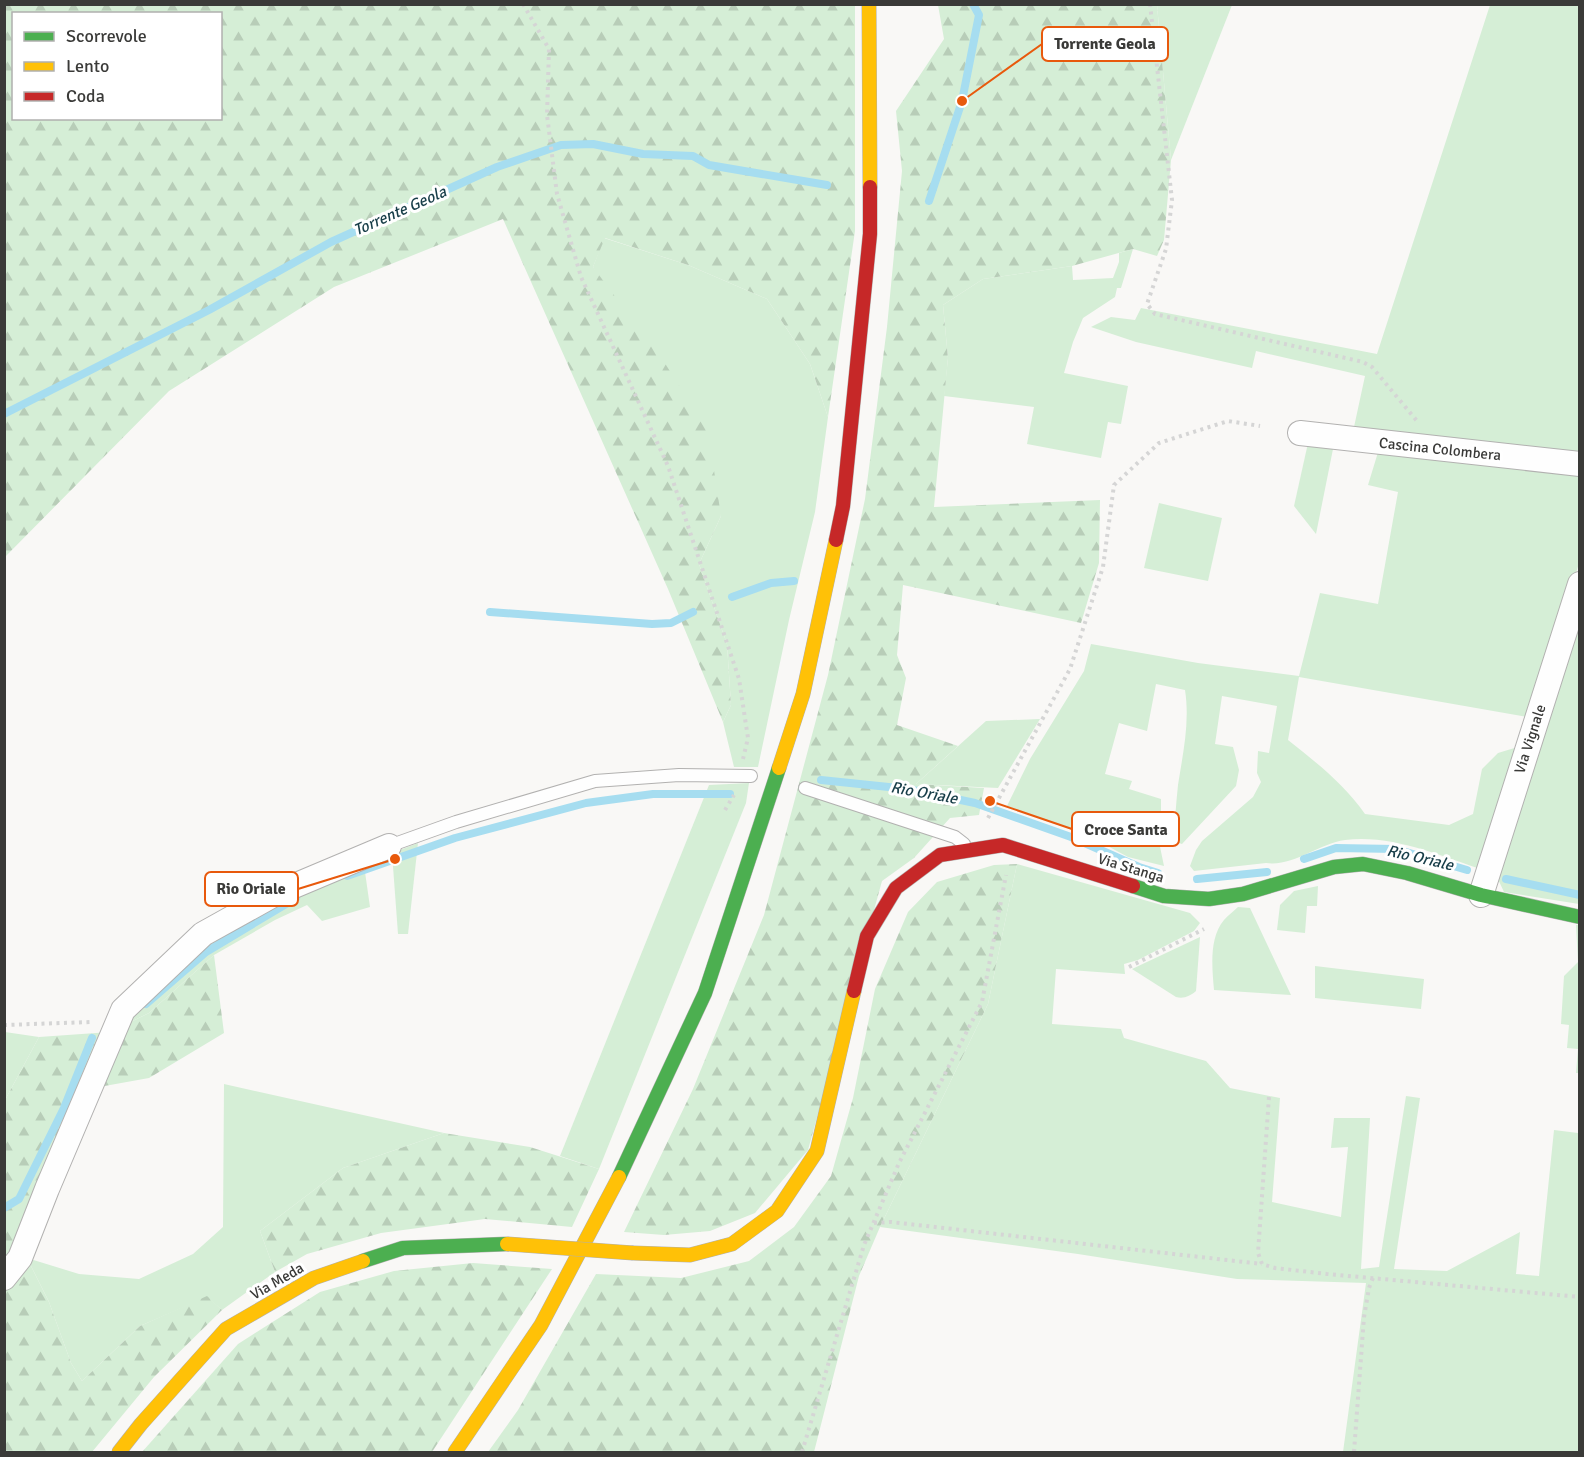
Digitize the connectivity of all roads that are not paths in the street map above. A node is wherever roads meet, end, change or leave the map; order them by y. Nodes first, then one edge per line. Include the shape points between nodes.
1 (869, 4) edge
2 (1300, 433) dead end
3 (1580, 464) edge
4 (1580, 584) edge
5 (745, 776) road end
6 (805, 788) dead end
7 (389, 846) joint
8 (972, 850) junction
9 (1480, 895) junction
10 (1580, 917) edge
11 (633, 1253) joint
12 (4, 1278) edge
13 (119, 1452) edge
14 (455, 1452) edge

1 - 14 main road via 870,234 843,506 803,694 705,993 628,1160 540,1325
2 - 3 street, Cascina Colombera
4 - 9 street, Via Vignale
5 - 7 lane via 679,775 595,781
6 - 8 lane via 955,837
7 - 12 street via 275,894 203,934 123,1010 20,1258
8 - 9 main road, Via Stanga via 1003,845 1164,896 1209,899 1243,894 1334,867 1364,864
8 - 11 main road, Via Stanga via 940,855 896,888 867,936 817,1151 777,1211 732,1244 690,1255
9 - 10 main road, Via Stanga
11 - 13 main road, Via Meda, bridge via 507,1244 402,1248 314,1278 226,1329

